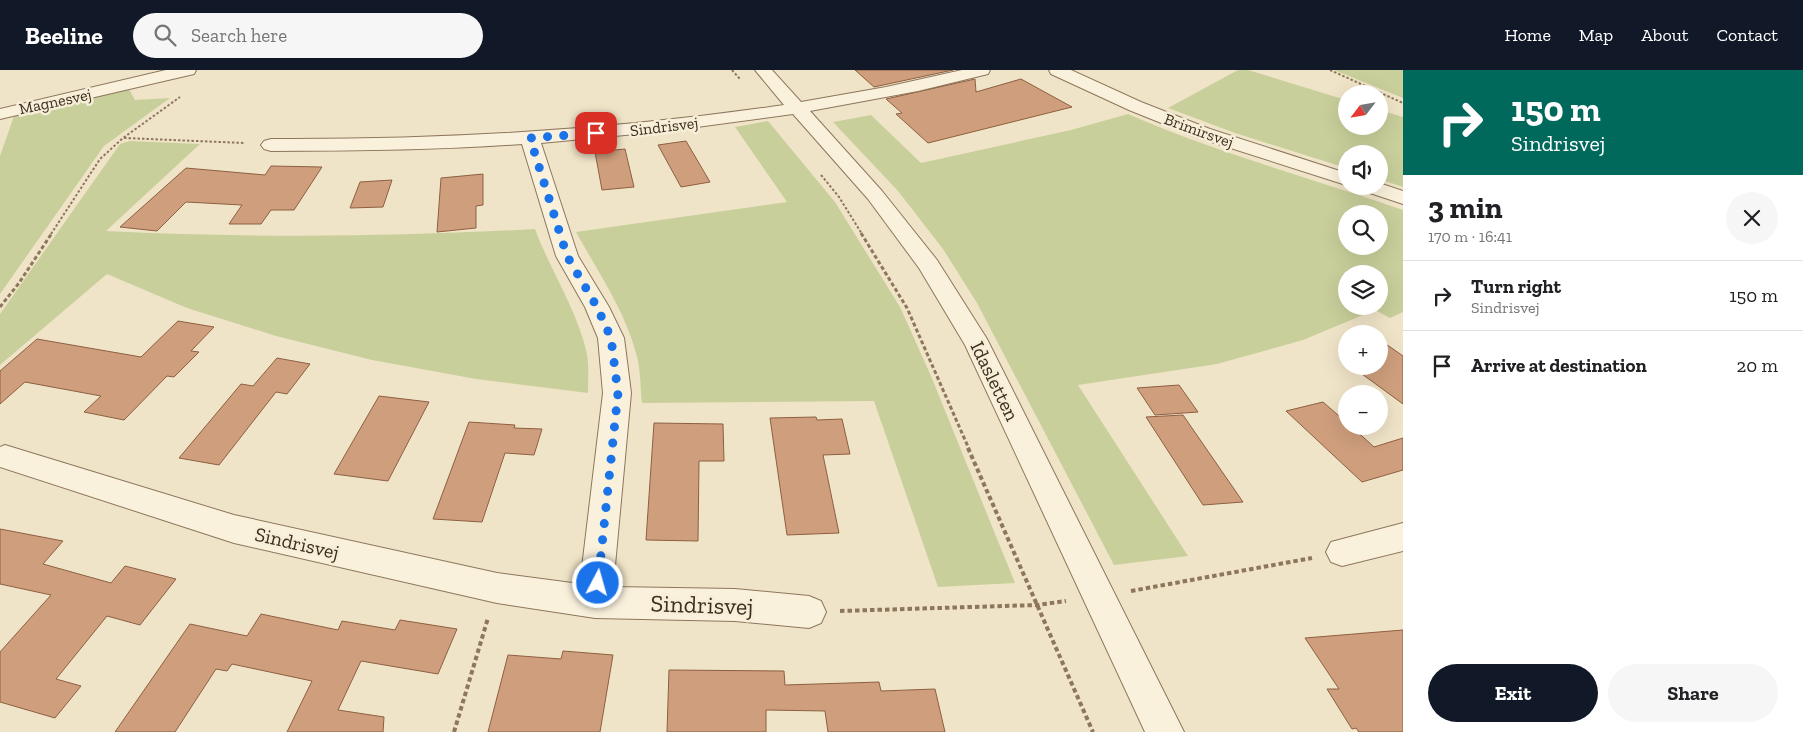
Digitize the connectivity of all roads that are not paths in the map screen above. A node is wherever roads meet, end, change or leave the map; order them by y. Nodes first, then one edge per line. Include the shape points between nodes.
1 (107, 70) edge
2 (188, 70) edge
3 (762, 70) edge
4 (982, 70) edge
5 (1057, 70) edge
6 (110, 89) junction
7 (798, 108) junction
8 (0, 114) edge
9 (530, 138) junction
10 (271, 144) road end
11 (1338, 176) edge
12 (1388, 193) edge
13 (1403, 198) edge
14 (5, 457) dead end
15 (1403, 537) edge
16 (1342, 552) dead end
17 (596, 602) junction
18 (809, 612) dead end
19 (1165, 732) edge

1 - 6 street, Magnesvej
2 - 6 street, Magnesvej
3 - 7 street, Idasletten
4 - 7 street
5 - 11 street, Brimirsvej via 1203,133
6 - 8 street, Magnesvej
7 - 9 street, Sindrisvej via 653,128
7 - 19 street, Idasletten via 875,195 929,265 978,345
9 - 10 street, Sindrisvej via 406,144
9 - 17 street via 567,256 611,338 618,393
12 - 13 street
14 - 17 street, Sindrisvej via 234,529 498,588
15 - 16 street
17 - 18 street, Sindrisvej via 735,605

